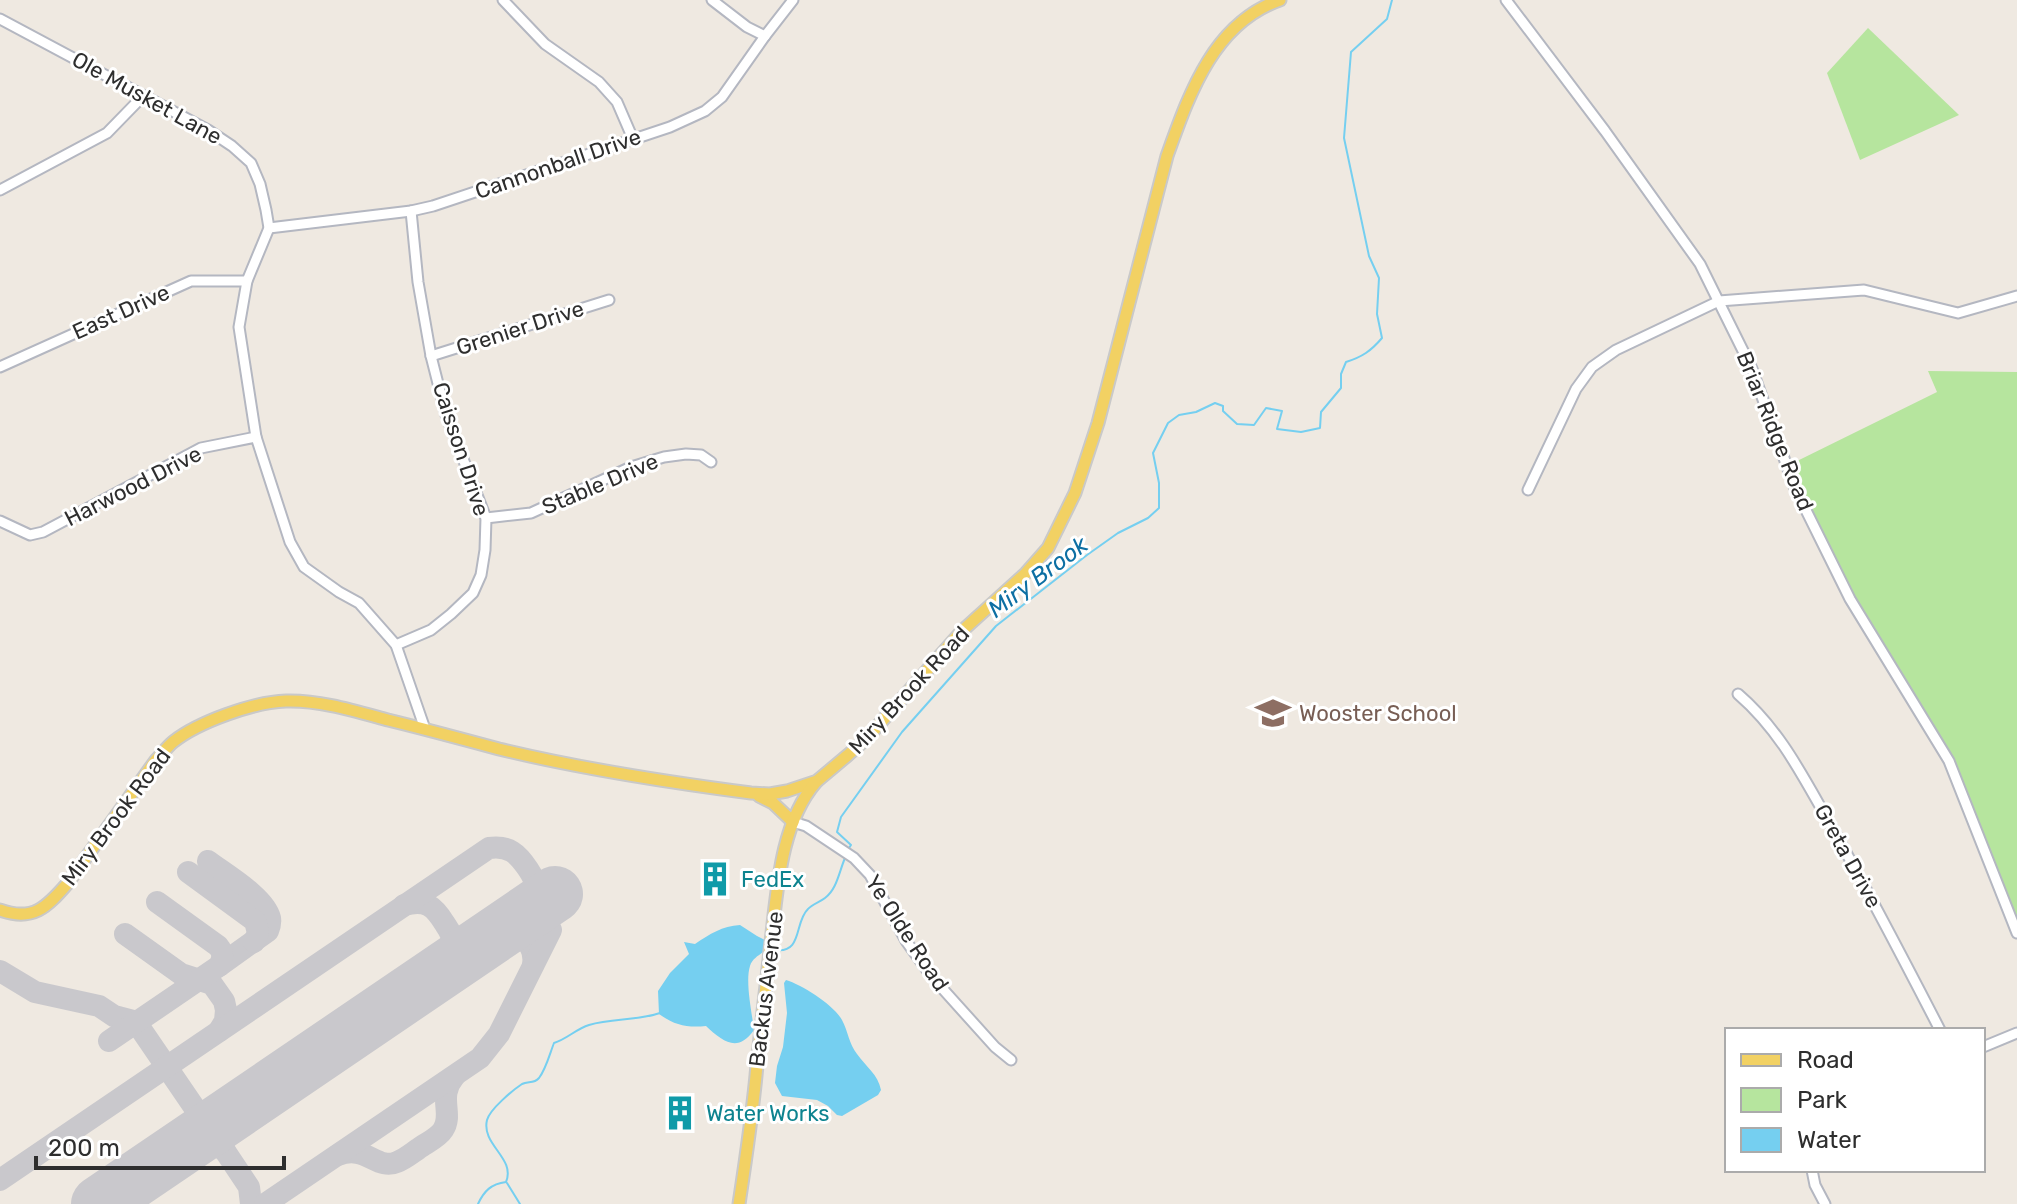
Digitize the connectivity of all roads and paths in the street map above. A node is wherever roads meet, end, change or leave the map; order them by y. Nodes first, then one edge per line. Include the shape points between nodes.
1 (503, 0) edge
2 (712, 0) edge
3 (793, 0) edge
4 (1280, 0) edge
5 (1506, 0) edge
6 (0, 19) edge
7 (765, 36) junction
8 (143, 96) junction
9 (633, 139) junction
10 (0, 190) edge
11 (411, 211) junction
12 (269, 228) junction
13 (247, 281) junction
14 (2017, 296) edge
15 (609, 300) dead end
16 (1719, 301) junction
17 (431, 356) junction
18 (0, 367) edge
19 (256, 437) junction
20 (711, 462) dead end
21 (1528, 490) dead end
22 (486, 518) junction
23 (0, 521) edge
24 (396, 645) junction
25 (1738, 694) dead end
26 (425, 729) junction
27 (817, 781) junction
28 (751, 793) junction
29 (793, 822) junction
30 (0, 910) edge
31 (2017, 933) edge
32 (1939, 1028) edge
33 (2017, 1033) edge
34 (1985, 1046) edge
35 (1011, 1060) dead end
36 (1812, 1172) edge
37 (739, 1204) edge
38 (1825, 1204) edge

1 - 9 street via 545,44 599,82 617,102
2 - 7 street
3 - 7 street, Cannonball Drive
4 - 27 main road, Miry Brook Road via 1240,21 1217,45 1181,116 1098,423 1075,493 1048,548 962,631 867,738
5 - 16 street, Briar Ridge Road via 1700,264
6 - 8 street, Ole Musket Lane
7 - 9 street, Cannonball Drive via 722,97 705,111
8 - 10 street via 107,133
8 - 12 street, Ole Musket Lane via 208,130 251,163
9 - 11 street, Cannonball Drive
11 - 12 street, Cannonball Drive
11 - 17 street, Caisson Drive
12 - 13 street
13 - 18 street, East Drive via 191,281
13 - 19 street via 239,327
14 - 16 street via 1958,313 1864,290
15 - 17 street, Grenier Drive
16 - 21 street via 1616,350 1592,367 1576,389
16 - 31 street, Briar Ridge Road via 1752,369 1794,486 1850,599 1949,761
17 - 22 street, Caisson Drive via 446,415
19 - 23 street, Harwood Drive via 201,448 43,532 30,535
19 - 24 street via 290,542 304,567 359,603
20 - 22 street, Stable Drive via 701,455 664,457 531,513
22 - 24 street, Caisson Drive via 481,575 473,593 431,630
24 - 26 street
25 - 32 street, Greta Drive via 1785,745
26 - 28 main road, Miry Brook Road via 580,767
26 - 30 main road, Miry Brook Road via 286,701 216,719 173,742 156,760 51,902 24,915
27 - 28 main road, Miry Brook Road via 787,791
27 - 29 main road, Backus Avenue
28 - 29 main road via 773,803
29 - 35 street, Ye Olde Road via 843,849 870,875 932,977
29 - 37 main road, Backus Avenue via 782,864
33 - 34 street
36 - 38 street

